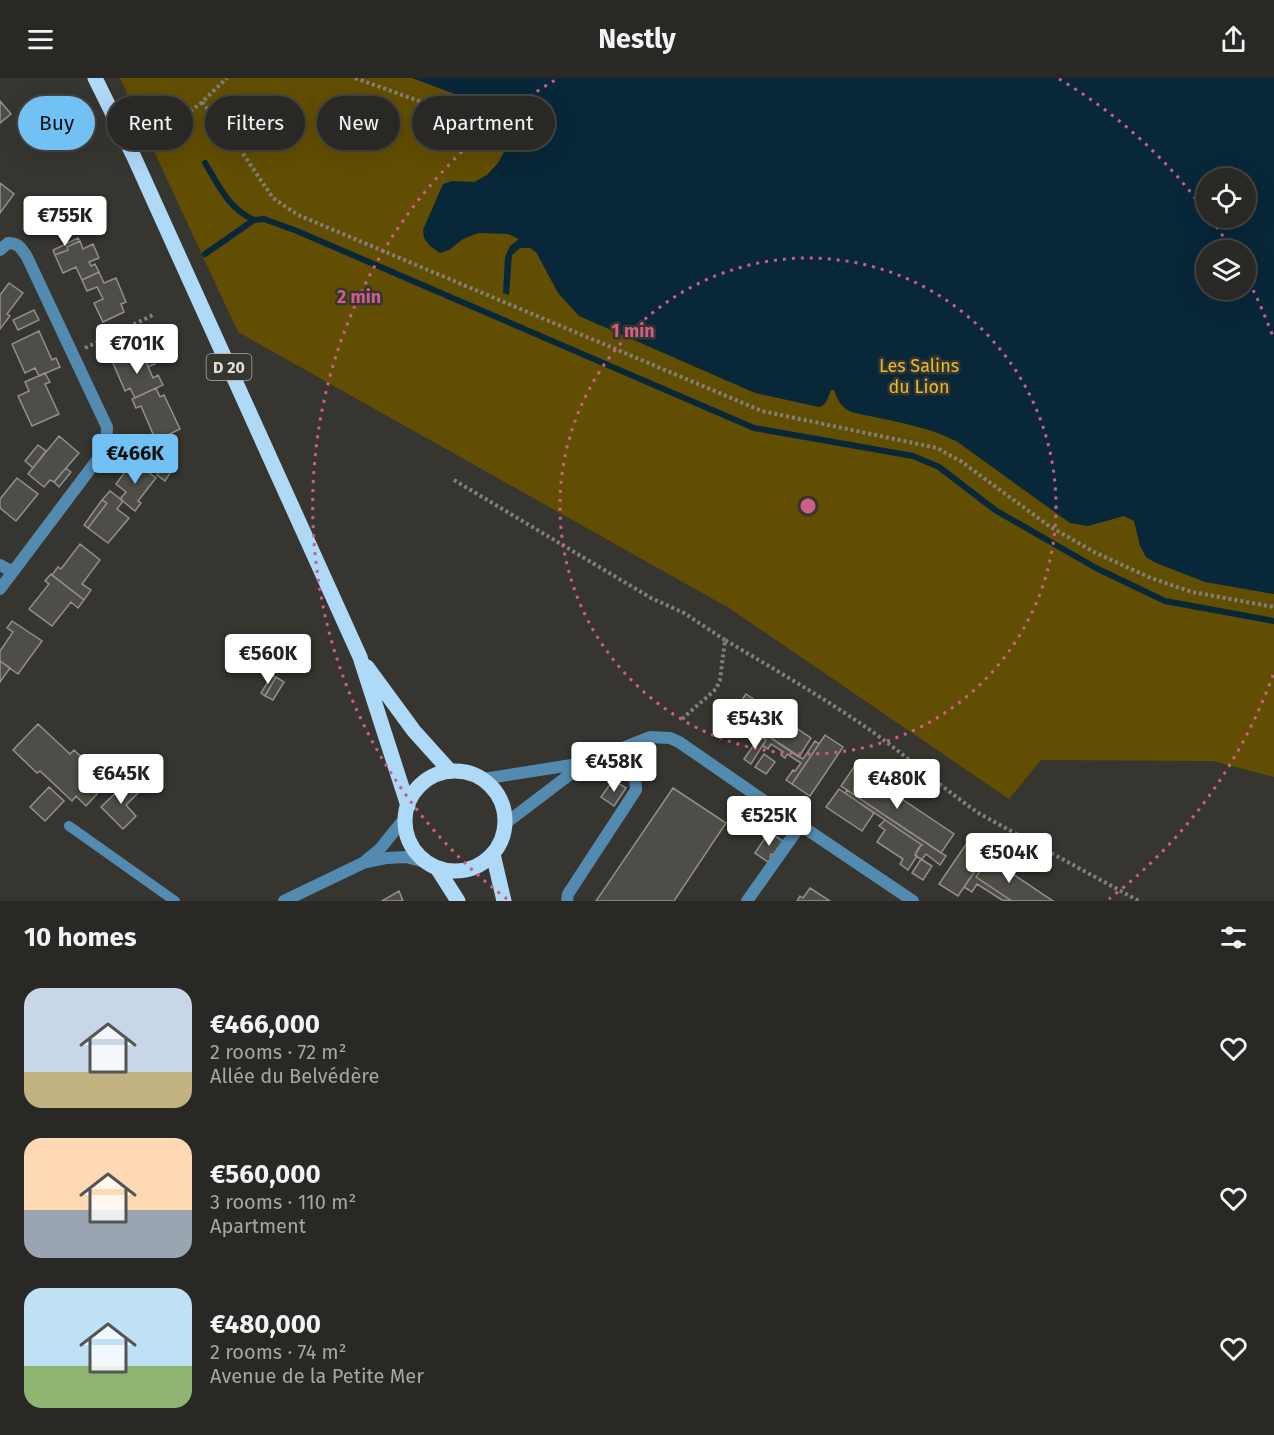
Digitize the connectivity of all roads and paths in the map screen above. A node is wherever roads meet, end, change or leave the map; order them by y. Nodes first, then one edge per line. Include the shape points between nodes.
1 (96, 78) edge
2 (227, 78) edge
3 (355, 78) edge
4 (412, 99) edge
5 (202, 102) junction
6 (134, 157) junction
7 (0, 250) edge
8 (153, 315) dead end
9 (73, 354) junction
10 (454, 480) dead end
11 (0, 564) edge
12 (13, 572) junction
13 (0, 589) edge
14 (1274, 608) edge
15 (725, 640) junction
16 (360, 657) junction
17 (682, 719) dead end
18 (621, 749) junction
19 (584, 763) junction
20 (450, 771) junction
21 (483, 779) junction
22 (406, 812) junction
23 (506, 823) junction
24 (69, 826) dead end
25 (800, 826) junction
26 (494, 854) junction
27 (363, 863) junction
28 (431, 865) junction
29 (175, 901) edge
30 (284, 901) edge
31 (458, 901) edge
32 (504, 901) edge
33 (567, 901) edge
34 (747, 901) edge
35 (913, 901) edge
36 (1139, 901) edge

1 - 6 main road, D 20
2 - 5 path
3 - 4 path
5 - 6 path
5 - 14 path via 273,198 298,215 762,411 937,448 1049,526 1096,553 1192,592
6 - 16 main road, D 20
7 - 9 street via 8,243 22,248
8 - 9 path
9 - 12 street via 107,427 106,442 103,452
10 - 15 path
11 - 12 street
12 - 13 street
15 - 17 path via 716,689
15 - 36 path via 871,730 981,814
16 - 20 main road, D 20
16 - 22 main road, D 20
18 - 19 street
18 - 25 street via 650,737 680,742
18 - 33 street via 635,776 636,790 567,894
19 - 21 street
19 - 23 street
20 - 21 main road via 467,772
20 - 22 main road via 423,783
21 - 23 main road via 495,790
22 - 27 street via 379,849
22 - 28 main road via 409,842
23 - 26 main road
24 - 29 lane
25 - 34 street
25 - 35 street
26 - 28 main road via 467,870 452,872
26 - 32 main road
27 - 28 street via 406,857
27 - 30 street
28 - 31 main road

